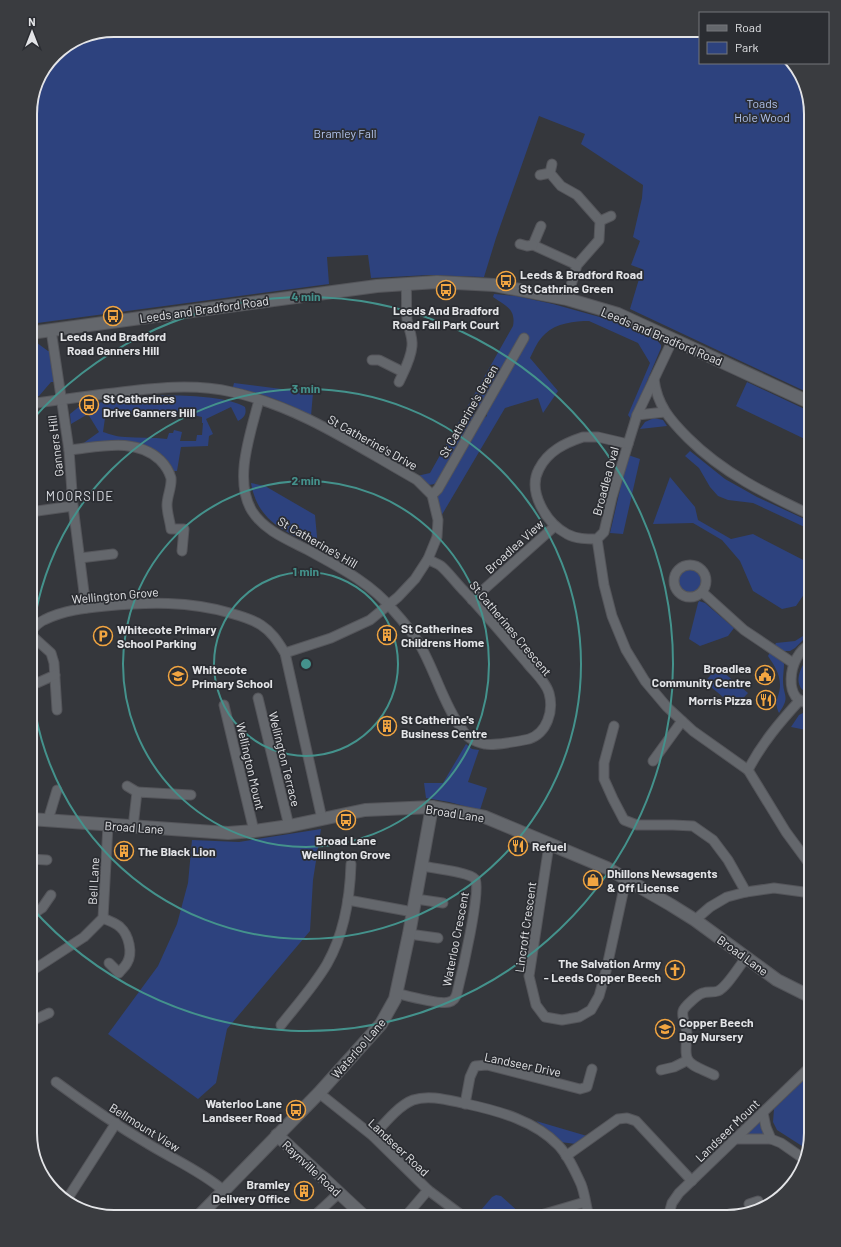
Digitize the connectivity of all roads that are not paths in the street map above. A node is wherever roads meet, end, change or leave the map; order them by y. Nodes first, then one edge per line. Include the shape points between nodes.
1 (540, 175) dead end
2 (610, 216) dead end
3 (600, 221) junction
4 (542, 226) dead end
5 (520, 244) dead end
6 (533, 245) junction
7 (577, 265) junction
8 (406, 284) junction
9 (567, 299) junction
10 (51, 330) junction
11 (37, 332) edge
12 (524, 338) dead end
13 (673, 339) junction
14 (372, 360) dead end
15 (404, 372) junction
16 (654, 379) junction
17 (399, 382) dead end
18 (61, 400) junction
19 (259, 400) junction
20 (804, 400) edge
21 (37, 403) edge
22 (665, 412) junction
23 (637, 415) junction
24 (628, 444) junction
25 (69, 450) junction
26 (432, 495) junction
27 (73, 506) junction
28 (37, 511) edge
29 (804, 512) edge
30 (555, 526) junction
31 (597, 539) junction
32 (182, 551) dead end
33 (113, 554) dead end
34 (80, 558) junction
35 (428, 560) junction
36 (702, 592) dead end
37 (472, 600) junction
38 (389, 605) junction
39 (86, 608) junction
40 (37, 626) edge
41 (37, 639) edge
42 (804, 649) edge
43 (285, 653) junction
44 (794, 663) junction
45 (55, 675) junction
46 (37, 683) dead end
47 (258, 698) dead end
48 (800, 700) junction
49 (804, 701) edge
50 (224, 705) dead end
51 (57, 710) dead end
52 (682, 721) junction
53 (614, 726) dead end
54 (653, 761) dead end
55 (748, 770) junction
56 (127, 786) dead end
57 (57, 790) dead end
58 (138, 792) junction
59 (191, 795) dead end
60 (432, 807) junction
61 (37, 819) edge
62 (322, 819) junction
63 (48, 820) junction
64 (108, 825) junction
65 (289, 826) junction
66 (133, 827) junction
67 (254, 831) junction
68 (550, 845) junction
69 (804, 856) edge
70 (37, 859) edge
71 (47, 860) dead end
72 (351, 864) dead end
73 (422, 866) junction
74 (626, 879) junction
75 (746, 892) junction
76 (804, 892) edge
77 (50, 895) dead end
78 (416, 899) junction
79 (348, 900) junction
80 (442, 903) dead end
81 (37, 911) edge
82 (413, 912) junction
83 (103, 918) junction
84 (695, 920) junction
85 (409, 934) junction
86 (438, 938) dead end
87 (746, 958) junction
88 (109, 963) dead end
89 (37, 967) edge
90 (396, 993) junction
91 (804, 994) edge
92 (49, 1013) dead end
93 (37, 1019) edge
94 (281, 1025) dead end
95 (688, 1060) junction
96 (592, 1069) dead end
97 (661, 1070) dead end
98 (804, 1073) edge
99 (714, 1075) dead end
100 (56, 1082) dead end
101 (319, 1093) junction
102 (465, 1104) junction
103 (762, 1113) junction
104 (116, 1123) junction
105 (277, 1135) junction
106 (373, 1136) junction
107 (735, 1139) junction
108 (772, 1139) junction
109 (566, 1156) junction
110 (800, 1156) edge
111 (692, 1181) junction
112 (223, 1190) junction
113 (428, 1190) junction
114 (339, 1193) junction
115 (69, 1196) edge
116 (585, 1202) junction
117 (759, 1203) edge
118 (749, 1204) dead end
119 (204, 1210) edge
120 (321, 1210) edge
121 (357, 1210) edge
122 (410, 1210) edge
123 (455, 1210) edge
124 (558, 1210) edge
125 (587, 1210) edge
126 (670, 1210) edge

1 - 3 street via 551,169 561,186 577,195
2 - 3 street
3 - 7 street via 599,240
4 - 6 street
5 - 6 street
6 - 7 street
7 - 9 street
8 - 9 street, Leeds and Bradford Road via 437,282 494,285
8 - 10 street, Leeds and Bradford Road via 334,291
8 - 15 street via 407,319 413,338
9 - 13 street, Leeds and Bradford Road via 618,314
10 - 11 street, Leeds and Bradford Road
10 - 18 street, Ganners Hill
12 - 26 street, St Catherine's Green via 438,489
13 - 16 street
13 - 20 street, Leeds and Bradford Road
14 - 15 street via 379,360
15 - 17 street
16 - 22 street via 655,391
16 - 23 street
18 - 19 street, St Catherine's Drive via 160,387 231,391
18 - 21 street, St Catherine's Drive
18 - 25 street, Ganners Hill
19 - 26 street, St Catherine's Drive via 300,415 355,445 417,480
19 - 38 street, St Catherine's Hill via 243,480 252,510 275,534 364,582
22 - 23 street
22 - 29 street via 696,447 722,467 767,494
23 - 24 street
24 - 30 street, Broadlea Oval via 583,437 555,450 546,459 535,481 543,511
24 - 31 street, Broadlea Oval via 604,532
25 - 27 street, Ganners Hill
25 - 32 street via 122,444 140,448 162,462 171,480 167,504 172,529 184,529
26 - 35 street via 438,520 437,537
27 - 28 street
27 - 34 street, Ganners Hill
30 - 31 street, Broadlea Oval via 567,534 582,539
30 - 37 street, Broadlea View
31 - 52 street via 612,616 626,650 644,681
33 - 34 street
34 - 39 street, Ganners Hill
35 - 37 street, St Catherines Crescent via 441,566
35 - 38 street via 415,579
36 - 44 street via 744,630
37 - 38 street, St Catherines Crescent via 548,692 548,721 542,731 533,737 522,741 487,745 474,741 462,730 454,717 420,644
38 - 43 street via 370,620 331,638
39 - 40 street, Wellington Grove via 63,612 43,620
39 - 43 street, Wellington Grove via 151,602 222,610 262,625 274,636
41 - 45 street via 50,653
42 - 44 street
43 - 62 street, Wellington Grove
44 - 48 street via 791,683
45 - 46 street
45 - 51 street
47 - 65 street, Wellington Terrace
48 - 49 street
48 - 55 street via 769,735
50 - 67 street, Wellington Mount
52 - 54 street
52 - 55 street
53 - 75 street via 604,763 604,779 624,820 636,825 693,826 713,840
55 - 69 street
56 - 58 street
57 - 63 street
58 - 59 street
58 - 66 street
60 - 62 street, Broad Lane via 365,810
60 - 68 street, Broad Lane via 485,817
60 - 73 street, Waterloo Lane
61 - 63 street, Broad Lane
62 - 65 street, Broad Lane
63 - 64 street, Broad Lane
64 - 66 street, Broad Lane
64 - 83 street, Bell Lane
65 - 67 street, Broad Lane
66 - 67 street, Broad Lane via 228,833
68 - 74 street, Broad Lane via 607,868
68 - 74 street, Lincroft Crescent via 528,976 536,1005 545,1017 562,1020 579,1017 591,1010 599,996 606,971
70 - 71 street
72 - 79 street
73 - 78 street, Waterloo Lane
73 - 90 street, Waterloo Crescent via 467,874 476,881 477,892 458,993 454,1000 445,1003
74 - 84 street, Broad Lane
75 - 76 street via 774,888
75 - 84 street via 721,900
77 - 81 street
78 - 80 street
78 - 82 street, Waterloo Lane
79 - 82 street
79 - 94 street via 340,936 326,964
82 - 85 street, Waterloo Lane
83 - 88 street via 121,928 130,947 130,957 119,973
83 - 89 street, Bell Lane via 84,937
84 - 87 street, Broad Lane
85 - 86 street
85 - 90 street, Waterloo Lane
87 - 91 street, Broad Lane via 777,980
87 - 95 street via 722,988 700,994 684,1009 687,1033 685,1052
90 - 101 street, Waterloo Lane via 381,1024
92 - 93 street
95 - 97 street
95 - 99 street
96 - 102 street, Landseer Drive via 587,1087 580,1089 487,1065 475,1066 470,1077
98 - 103 street, Landseer Mount
100 - 104 street, Bellmount View
101 - 105 street, Waterloo Lane
101 - 106 street, Landseer Road
102 - 106 street via 426,1098 414,1099 406,1103
102 - 109 street via 525,1122 544,1133
103 - 107 street, Landseer Mount
103 - 108 street
104 - 112 street, Bellmount View via 211,1180
104 - 115 street
105 - 112 street, Waterloo Lane
105 - 114 street, Raynville Road
106 - 113 street, Landseer Road
107 - 108 street
107 - 111 street, Landseer Mount
108 - 110 street
109 - 111 street via 618,1119 627,1118 636,1121
109 - 116 street via 582,1186
111 - 126 street, Landseer Mount via 679,1193
112 - 119 street, Waterloo Lane
113 - 122 street
113 - 123 street, Landseer Road
114 - 120 street
114 - 121 street, Raynville Road
116 - 124 street
116 - 125 street
117 - 118 street via 758,1200

